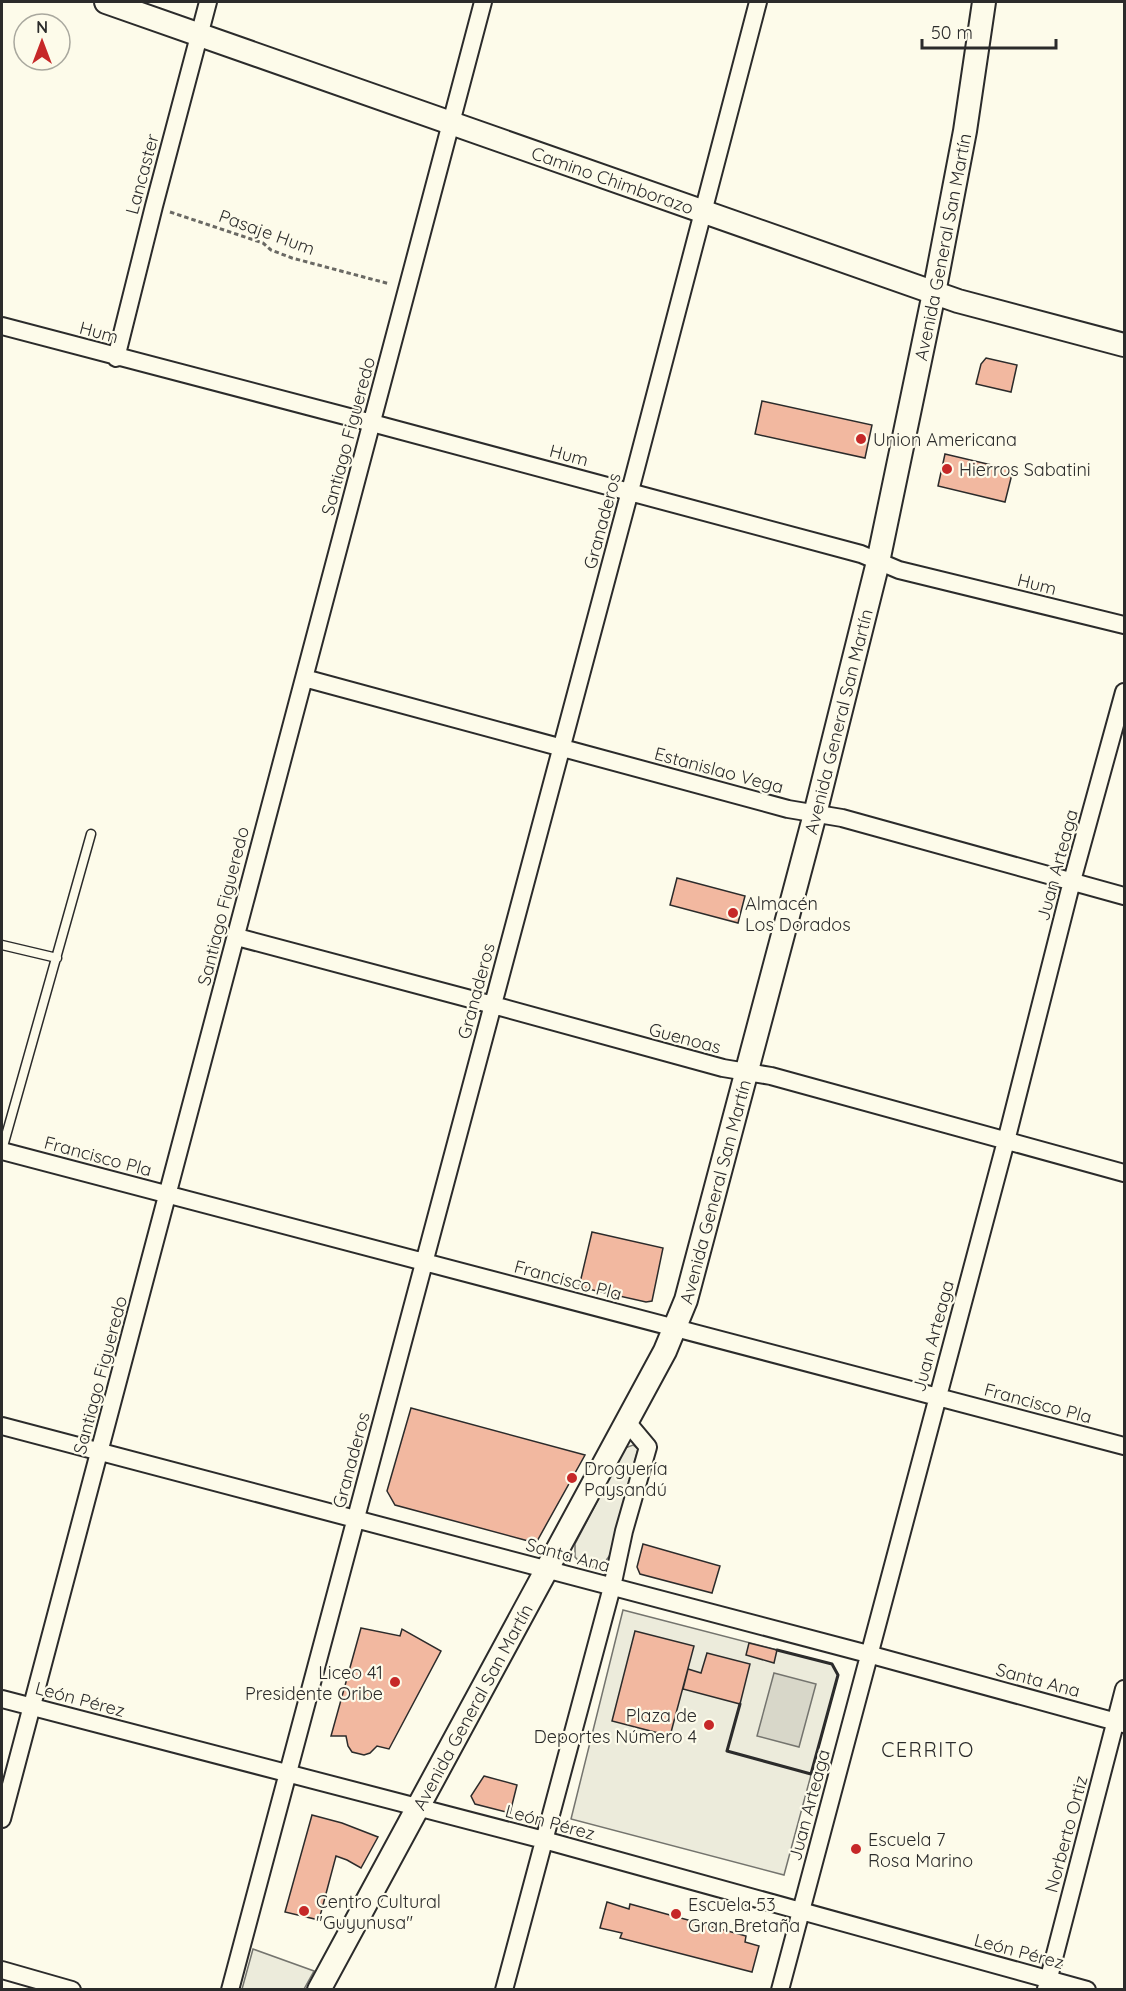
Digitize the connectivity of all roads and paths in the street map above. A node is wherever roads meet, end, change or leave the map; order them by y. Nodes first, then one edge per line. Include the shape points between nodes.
1 (106, 2) edge
2 (208, 2) edge
3 (483, 2) edge
4 (758, 2) edge
5 (984, 2) edge
6 (199, 34) junction
7 (451, 123) junction
8 (154, 206) junction
9 (703, 212) junction
10 (407, 289) junction
11 (934, 293) junction
12 (2, 326) edge
13 (1125, 345) edge
14 (116, 358) junction
15 (372, 423) junction
16 (630, 492) junction
17 (878, 561) junction
18 (1125, 625) edge
19 (304, 678) junction
20 (1125, 692) edge
21 (561, 747) junction
22 (815, 814) junction
23 (91, 834) dead end
24 (1072, 881) junction
25 (1125, 896) edge
26 (237, 937) junction
27 (2, 945) edge
28 (57, 958) junction
29 (493, 1005) junction
30 (748, 1072) junction
31 (1006, 1141) junction
32 (2, 1150) edge
33 (1125, 1173) edge
34 (168, 1194) junction
35 (424, 1262) junction
36 (675, 1328) junction
37 (937, 1396) junction
38 (627, 1422) junction
39 (2, 1426) edge
40 (1125, 1446) edge
41 (100, 1452) junction
42 (355, 1520) junction
43 (547, 1569) junction
44 (612, 1587) junction
45 (868, 1654) junction
46 (1125, 1689) edge
47 (2, 1699) edge
48 (32, 1707) junction
49 (1120, 1723) edge
50 (288, 1775) junction
51 (417, 1806) junction
52 (2, 1819) edge
53 (544, 1840) junction
54 (801, 1911) junction
55 (2, 1970) edge
56 (1047, 1984) edge
57 (72, 1989) edge
58 (230, 1989) edge
59 (319, 1989) edge
60 (504, 1989) edge
61 (780, 1989) edge
62 (1087, 1989) edge

1 - 6 main road, Camino Chimborazo
2 - 6 street, Lancaster
3 - 7 street, Santiago Figueredo
4 - 9 street, Granaderos
5 - 11 main road, Avenida General San Martín via 965,131
6 - 7 main road, Camino Chimborazo
6 - 8 street, Lancaster
7 - 9 main road, Camino Chimborazo
7 - 10 street, Santiago Figueredo
8 - 10 path, Pasaje Hum via 263,243 292,258
8 - 14 street, Lancaster
9 - 11 main road, Camino Chimborazo
9 - 16 street, Granaderos
10 - 15 street, Santiago Figueredo
11 - 13 main road, Camino Chimborazo
11 - 17 main road, Avenida General San Martín
12 - 14 street, Hum
14 - 15 street, Hum
15 - 16 street, Hum
15 - 19 street, Santiago Figueredo
16 - 17 street, Hum
16 - 21 street, Granaderos
17 - 18 street, Hum via 899,570
17 - 22 main road, Avenida General San Martín
19 - 21 street, Estanislao Vega
19 - 26 street, Santiago Figueredo
20 - 24 street, Juan Arteaga
21 - 22 street, Estanislao Vega
21 - 29 street, Granaderos
22 - 24 street, Estanislao Vega
22 - 30 main road, Avenida General San Martín
23 - 28 lane
24 - 25 street, Estanislao Vega
24 - 31 street, Juan Arteaga
26 - 29 street, Guenoas
26 - 34 street, Santiago Figueredo
27 - 28 lane
28 - 32 lane
29 - 30 street, Guenoas
29 - 35 street, Granaderos
30 - 31 street, Guenoas
30 - 36 main road, Avenida General San Martín
31 - 33 street, Guenoas
31 - 37 street, Juan Arteaga
32 - 34 street, Francisco Pla
34 - 35 street, Francisco Pla
34 - 41 street, Santiago Figueredo
35 - 36 street, Francisco Pla
35 - 42 street, Granaderos
36 - 37 street, Francisco Pla
36 - 38 main road, Avenida General San Martín
37 - 40 street, Francisco Pla
37 - 45 street, Juan Arteaga
38 - 43 main road, Avenida General San Martín
38 - 44 street via 648,1447
39 - 41 street, Santa Ana
41 - 42 street, Santa Ana
41 - 48 street, Santiago Figueredo
42 - 43 street, Santa Ana
42 - 50 street, Granaderos
43 - 44 street, Santa Ana
43 - 51 main road, Avenida General San Martín
44 - 45 street, Santa Ana
44 - 53 street
45 - 49 street, Santa Ana
45 - 54 street, Juan Arteaga
46 - 49 street, Norberto Ortiz
47 - 48 street, León Pérez
48 - 50 street, León Pérez
48 - 52 street, Santiago Figueredo
49 - 56 street, Norberto Ortiz
50 - 51 street, León Pérez
50 - 58 street, Granaderos
51 - 53 street, León Pérez
51 - 59 main road, Avenida General San Martín
53 - 54 street, León Pérez
53 - 60 street
54 - 56 street, León Pérez
54 - 61 street, Juan Arteaga
55 - 57 street
56 - 62 street, León Pérez

